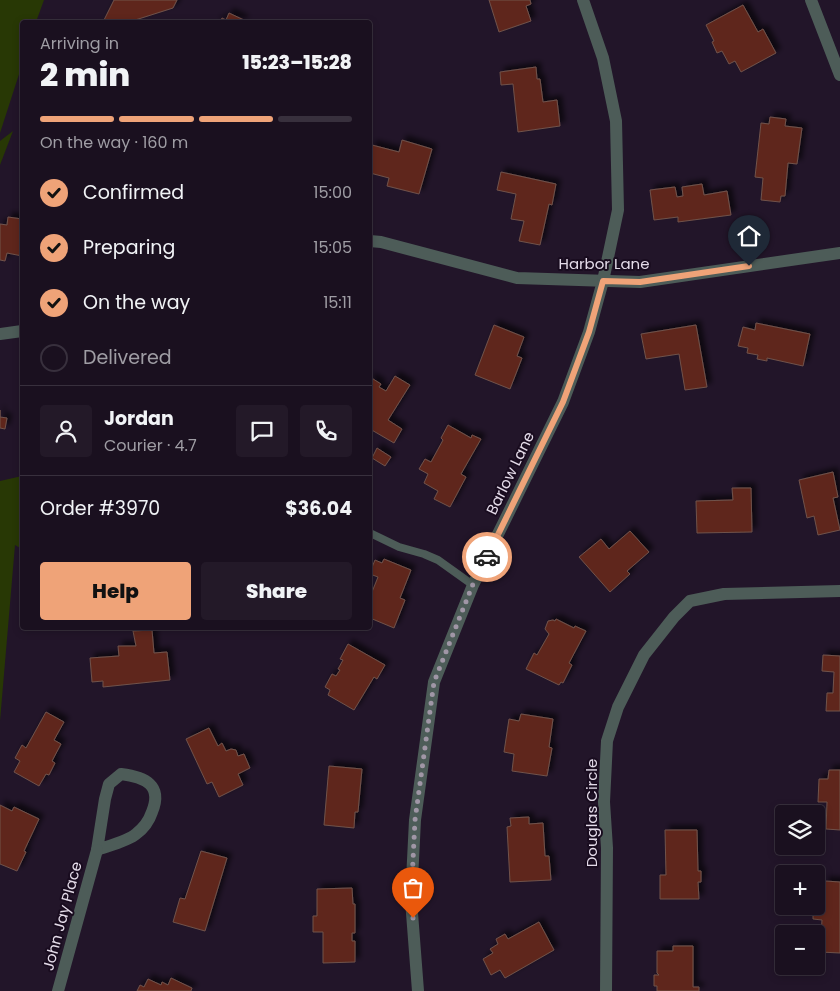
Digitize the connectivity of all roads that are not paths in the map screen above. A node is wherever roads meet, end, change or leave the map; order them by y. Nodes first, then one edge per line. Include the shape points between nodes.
1 (583, 0) edge
2 (811, 0) edge
3 (840, 75) edge
4 (372, 241) edge
5 (840, 253) edge
6 (603, 281) junction
7 (20, 331) edge
8 (0, 334) edge
9 (372, 534) edge
10 (473, 584) junction
11 (840, 591) edge
12 (97, 850) junction
13 (58, 991) edge
14 (418, 991) edge
15 (606, 991) edge

1 - 6 street, Barlow Lane via 603,58 616,121 618,210
2 - 3 street
4 - 6 street, Harbor Lane via 517,278
5 - 6 street, Harbor Lane via 640,282
6 - 10 street, Barlow Lane via 589,332 563,402
7 - 8 street
9 - 10 lane via 438,560
10 - 14 street, Barlow Lane via 434,682 415,820 411,900
11 - 15 street, Douglas Circle via 724,594 690,601 644,655 618,707 607,741 604,802 607,848
12 - 12 street, John Jay Place via 135,836 148,823 156,802 155,791 146,780 121,774 109,784
12 - 13 street, John Jay Place

